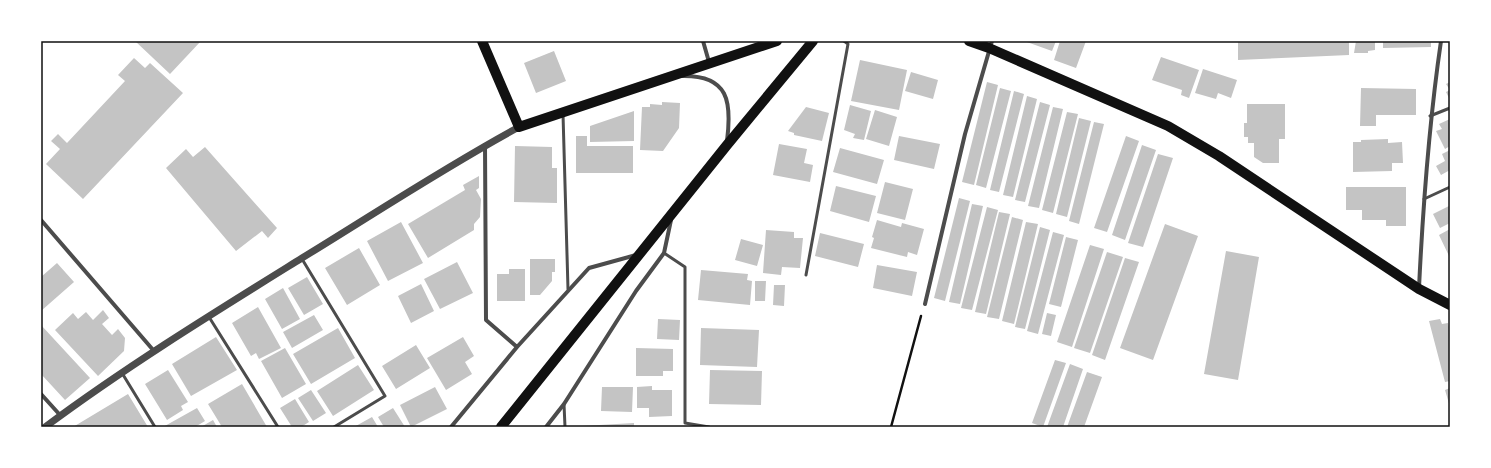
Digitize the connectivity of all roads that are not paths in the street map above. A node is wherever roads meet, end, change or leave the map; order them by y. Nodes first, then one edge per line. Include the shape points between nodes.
1 (482, 41) edge
2 (703, 41) edge
3 (777, 41) edge
4 (813, 41) edge
5 (844, 41) edge
6 (969, 41) edge
7 (1441, 41) edge
8 (991, 44) edge
9 (709, 62) junction
10 (666, 77) junction
11 (1450, 108) edge
12 (563, 114) junction
13 (1430, 116) junction
14 (519, 127) junction
15 (485, 145) junction
16 (726, 145) junction
17 (1450, 188) edge
18 (1423, 199) junction
19 (672, 214) junction
20 (41, 220) edge
21 (664, 253) junction
22 (640, 254) junction
23 (302, 259) junction
24 (806, 275) dead end
25 (568, 289) junction
26 (1419, 289) junction
27 (925, 304) road end
28 (1450, 305) edge
29 (208, 316) junction
30 (517, 347) junction
31 (154, 351) junction
32 (122, 373) junction
33 (41, 394) edge
34 (564, 404) junction
35 (60, 415) junction
36 (44, 427) edge
37 (155, 427) edge
38 (278, 427) edge
39 (334, 427) edge
40 (451, 427) edge
41 (501, 427) edge
42 (546, 427) edge
43 (565, 427) edge
44 (709, 427) edge

1 - 14 main road
2 - 9 street
3 - 9 main road
4 - 16 main road
5 - 24 lane via 848,44
6 - 8 main road
7 - 13 street
8 - 26 main road via 1168,126 1219,156
8 - 27 street via 965,134
9 - 10 main road
10 - 12 main road
10 - 16 street via 696,76 712,80 723,92 729,106
11 - 13 lane
12 - 14 main road
12 - 25 lane
13 - 18 street
14 - 15 street
15 - 23 street
15 - 30 street via 486,320
16 - 19 main road
17 - 18 lane
18 - 26 street
19 - 21 street
19 - 22 main road
20 - 31 street
21 - 34 street via 636,291
21 - 44 lane via 684,267 686,423
22 - 25 street via 589,268
22 - 41 main road
23 - 29 street
23 - 39 lane via 385,396
25 - 30 street
26 - 28 main road
29 - 31 street
29 - 38 lane
30 - 40 street
31 - 32 street
32 - 35 street
32 - 37 lane
33 - 35 street
34 - 42 street
34 - 43 lane
35 - 36 street

